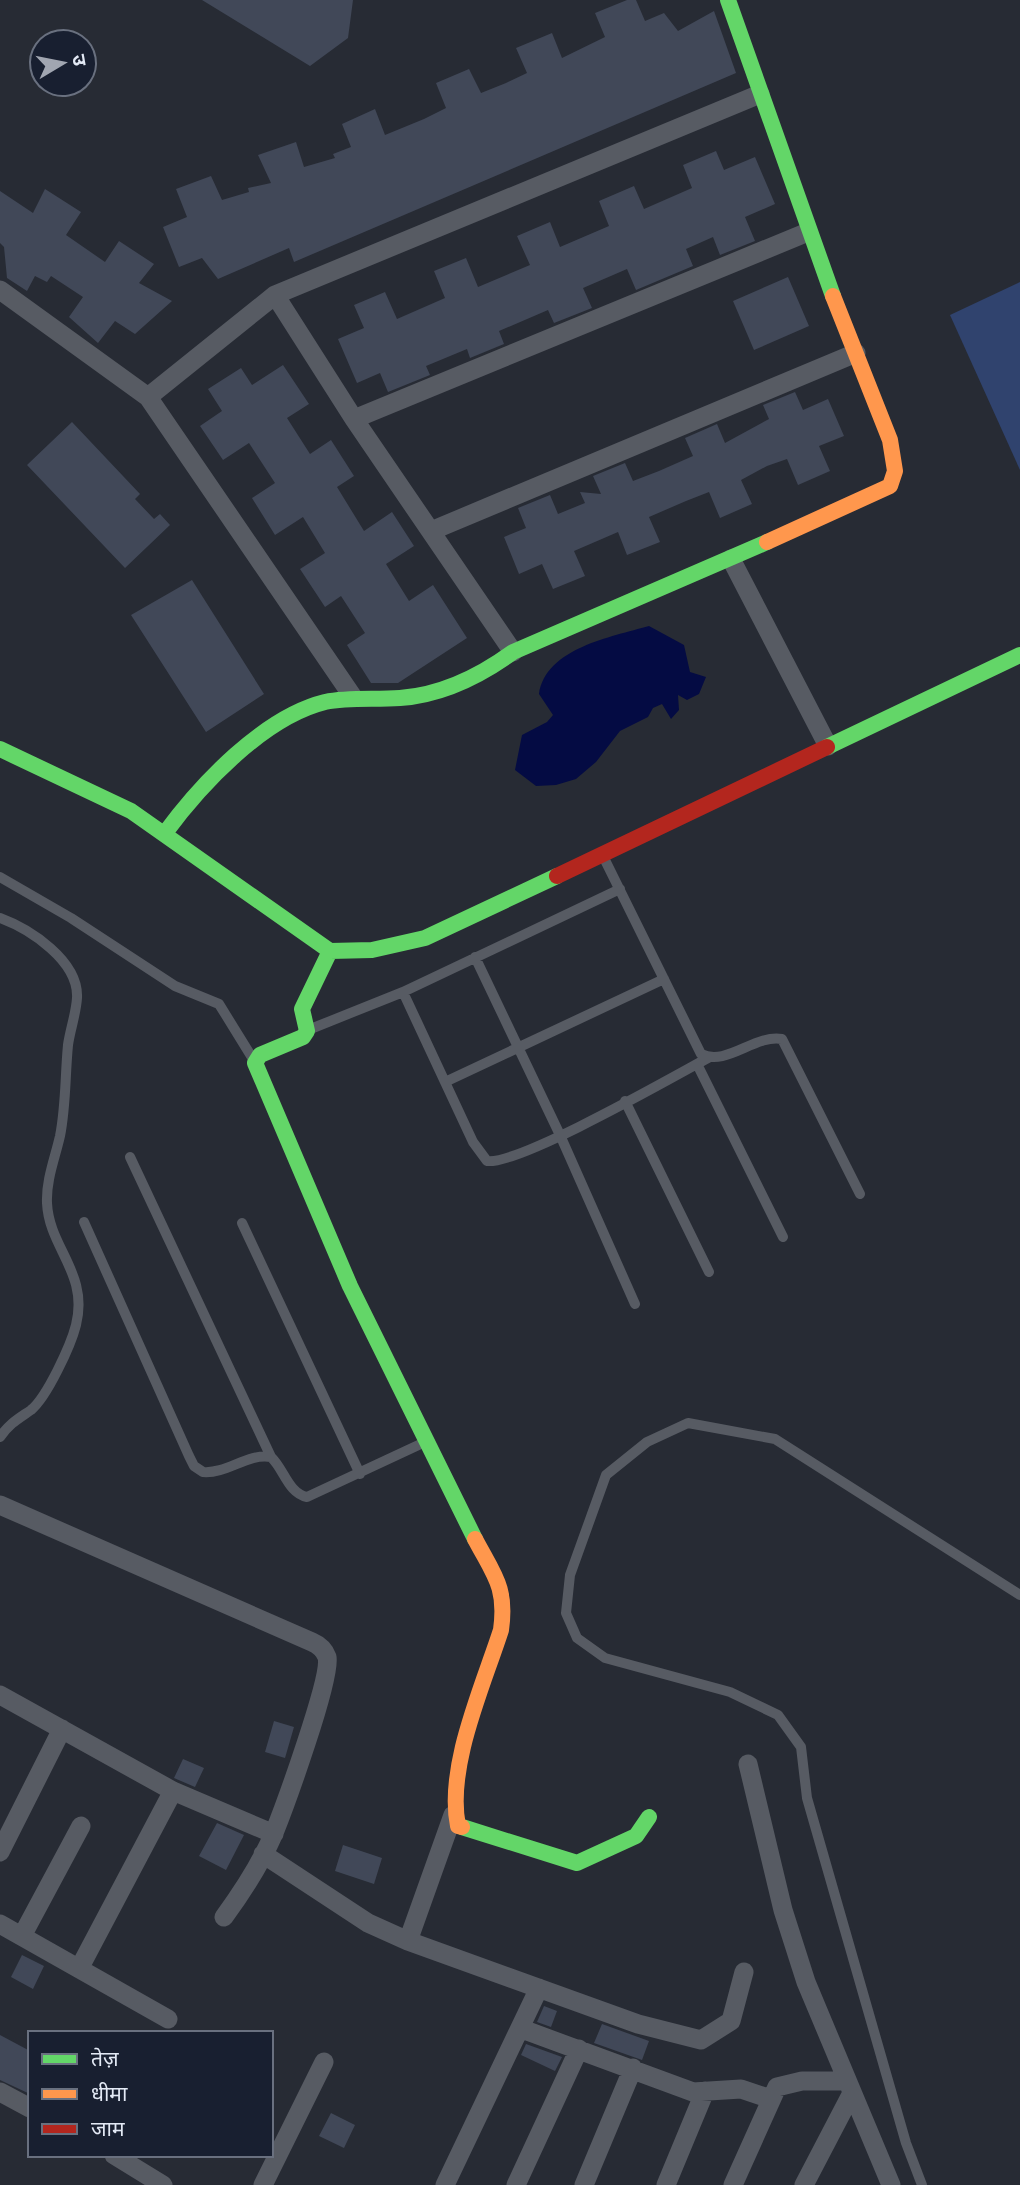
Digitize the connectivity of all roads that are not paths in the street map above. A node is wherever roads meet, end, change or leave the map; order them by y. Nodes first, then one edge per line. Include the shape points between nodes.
1 (728, 0) edge
2 (760, 94) junction
3 (808, 232) junction
4 (0, 290) edge
5 (275, 295) junction
6 (856, 352) junction
7 (148, 397) junction
8 (355, 419) junction
9 (431, 531) junction
10 (730, 559) junction
11 (513, 652) junction
12 (1020, 655) edge
13 (354, 696) junction
14 (828, 746) junction
15 (0, 749) edge
16 (165, 833) junction
17 (601, 854) junction
18 (0, 877) edge
19 (620, 889) junction
20 (0, 918) edge
21 (330, 951) junction
22 (475, 957) junction
23 (664, 979) junction
24 (403, 992) junction
25 (307, 1031) junction
26 (517, 1048) junction
27 (708, 1058) junction
28 (255, 1063) junction
29 (697, 1064) junction
30 (445, 1083) junction
31 (625, 1101) junction
32 (559, 1135) junction
33 (130, 1157) dead end
34 (860, 1194) dead end
35 (84, 1222) dead end
36 (242, 1223) dead end
37 (783, 1237) dead end
38 (709, 1272) dead end
39 (635, 1304) dead end
40 (0, 1437) edge
41 (426, 1442) junction
42 (271, 1457) junction
43 (360, 1474) junction
44 (0, 1505) edge
45 (1020, 1595) edge
46 (0, 1695) edge
47 (62, 1729) junction
48 (748, 1764) dead end
49 (173, 1791) junction
50 (453, 1815) junction
51 (649, 1817) dead end
52 (81, 1826) dead end
53 (274, 1834) junction
54 (0, 1852) edge
55 (263, 1854) junction
56 (225, 1917) dead end
57 (0, 1924) edge
58 (22, 1936) junction
59 (408, 1941) junction
60 (80, 1967) junction
61 (744, 1972) dead end
62 (539, 1988) junction
63 (168, 2019) dead end
64 (522, 2029) junction
65 (579, 2049) junction
66 (324, 2062) dead end
67 (633, 2068) junction
68 (850, 2087) junction
69 (705, 2091) junction
70 (0, 2092) edge
71 (771, 2099) junction
72 (28, 2107) edge
73 (117, 2157) edge
74 (163, 2185) edge
75 (263, 2185) edge
76 (445, 2185) edge
77 (516, 2185) edge
78 (584, 2185) edge
79 (666, 2185) edge
80 (733, 2185) edge
81 (804, 2185) edge
82 (891, 2185) edge
83 (922, 2185) edge

1 - 2 street
2 - 3 street
2 - 5 street
3 - 6 street
3 - 8 street
4 - 7 street
5 - 7 street
5 - 8 street
6 - 9 street
6 - 10 street via 890,440 895,471 890,486
7 - 13 street
8 - 9 street
9 - 11 street
10 - 11 street
10 - 14 street
11 - 13 street via 487,672 412,698
12 - 14 street
13 - 16 street via 311,706 271,730 192,796
14 - 17 street
15 - 16 street via 131,811
16 - 21 street
17 - 19 lane
17 - 21 street via 419,940 388,949
18 - 28 lane via 175,986 219,1004
19 - 22 lane
19 - 23 lane
20 - 40 lane via 52,951 74,981 77,996 66,1092 46,1193 52,1230 70,1263 78,1302 76,1325 47,1387
21 - 25 street via 302,1009
22 - 24 lane
22 - 26 lane
23 - 26 lane
23 - 27 lane via 694,1043
24 - 25 lane
24 - 30 lane
25 - 28 street via 303,1037 260,1055
26 - 30 lane
26 - 32 lane
27 - 29 lane
27 - 34 lane via 763,1040 782,1039
28 - 41 street via 350,1286
29 - 31 lane
29 - 37 lane
30 - 32 lane via 487,1161 511,1158
31 - 32 lane
31 - 38 lane
32 - 39 lane
33 - 42 lane
35 - 42 lane via 194,1466 212,1473 261,1455
36 - 43 lane
41 - 43 lane
41 - 50 street via 497,1578 505,1608 457,1778
42 - 43 lane via 299,1495 318,1493
44 - 53 street via 321,1646 328,1665
45 - 83 lane via 775,1439 688,1423 647,1442 606,1475 570,1575 566,1613 576,1638 605,1658 742,1698 778,1715 801,1747 807,1798
46 - 47 street
47 - 49 street
47 - 54 street
48 - 68 street via 783,1910 806,1982
49 - 53 street
49 - 60 street
50 - 51 street via 458,1826 577,1863 636,1836
50 - 59 street
52 - 58 street
53 - 55 street
55 - 56 street
55 - 59 street via 368,1923
57 - 58 street
58 - 60 street
59 - 62 street
60 - 63 street
61 - 62 street via 731,2021 701,2040 638,2024
62 - 64 street
64 - 65 street
64 - 76 street
65 - 67 street
65 - 77 street
66 - 75 street
67 - 69 street via 693,2092
67 - 78 street
68 - 71 street via 786,2083 777,2087
68 - 81 street
68 - 82 street
69 - 71 street via 741,2089
69 - 79 street
70 - 72 street
71 - 80 street
73 - 74 street

